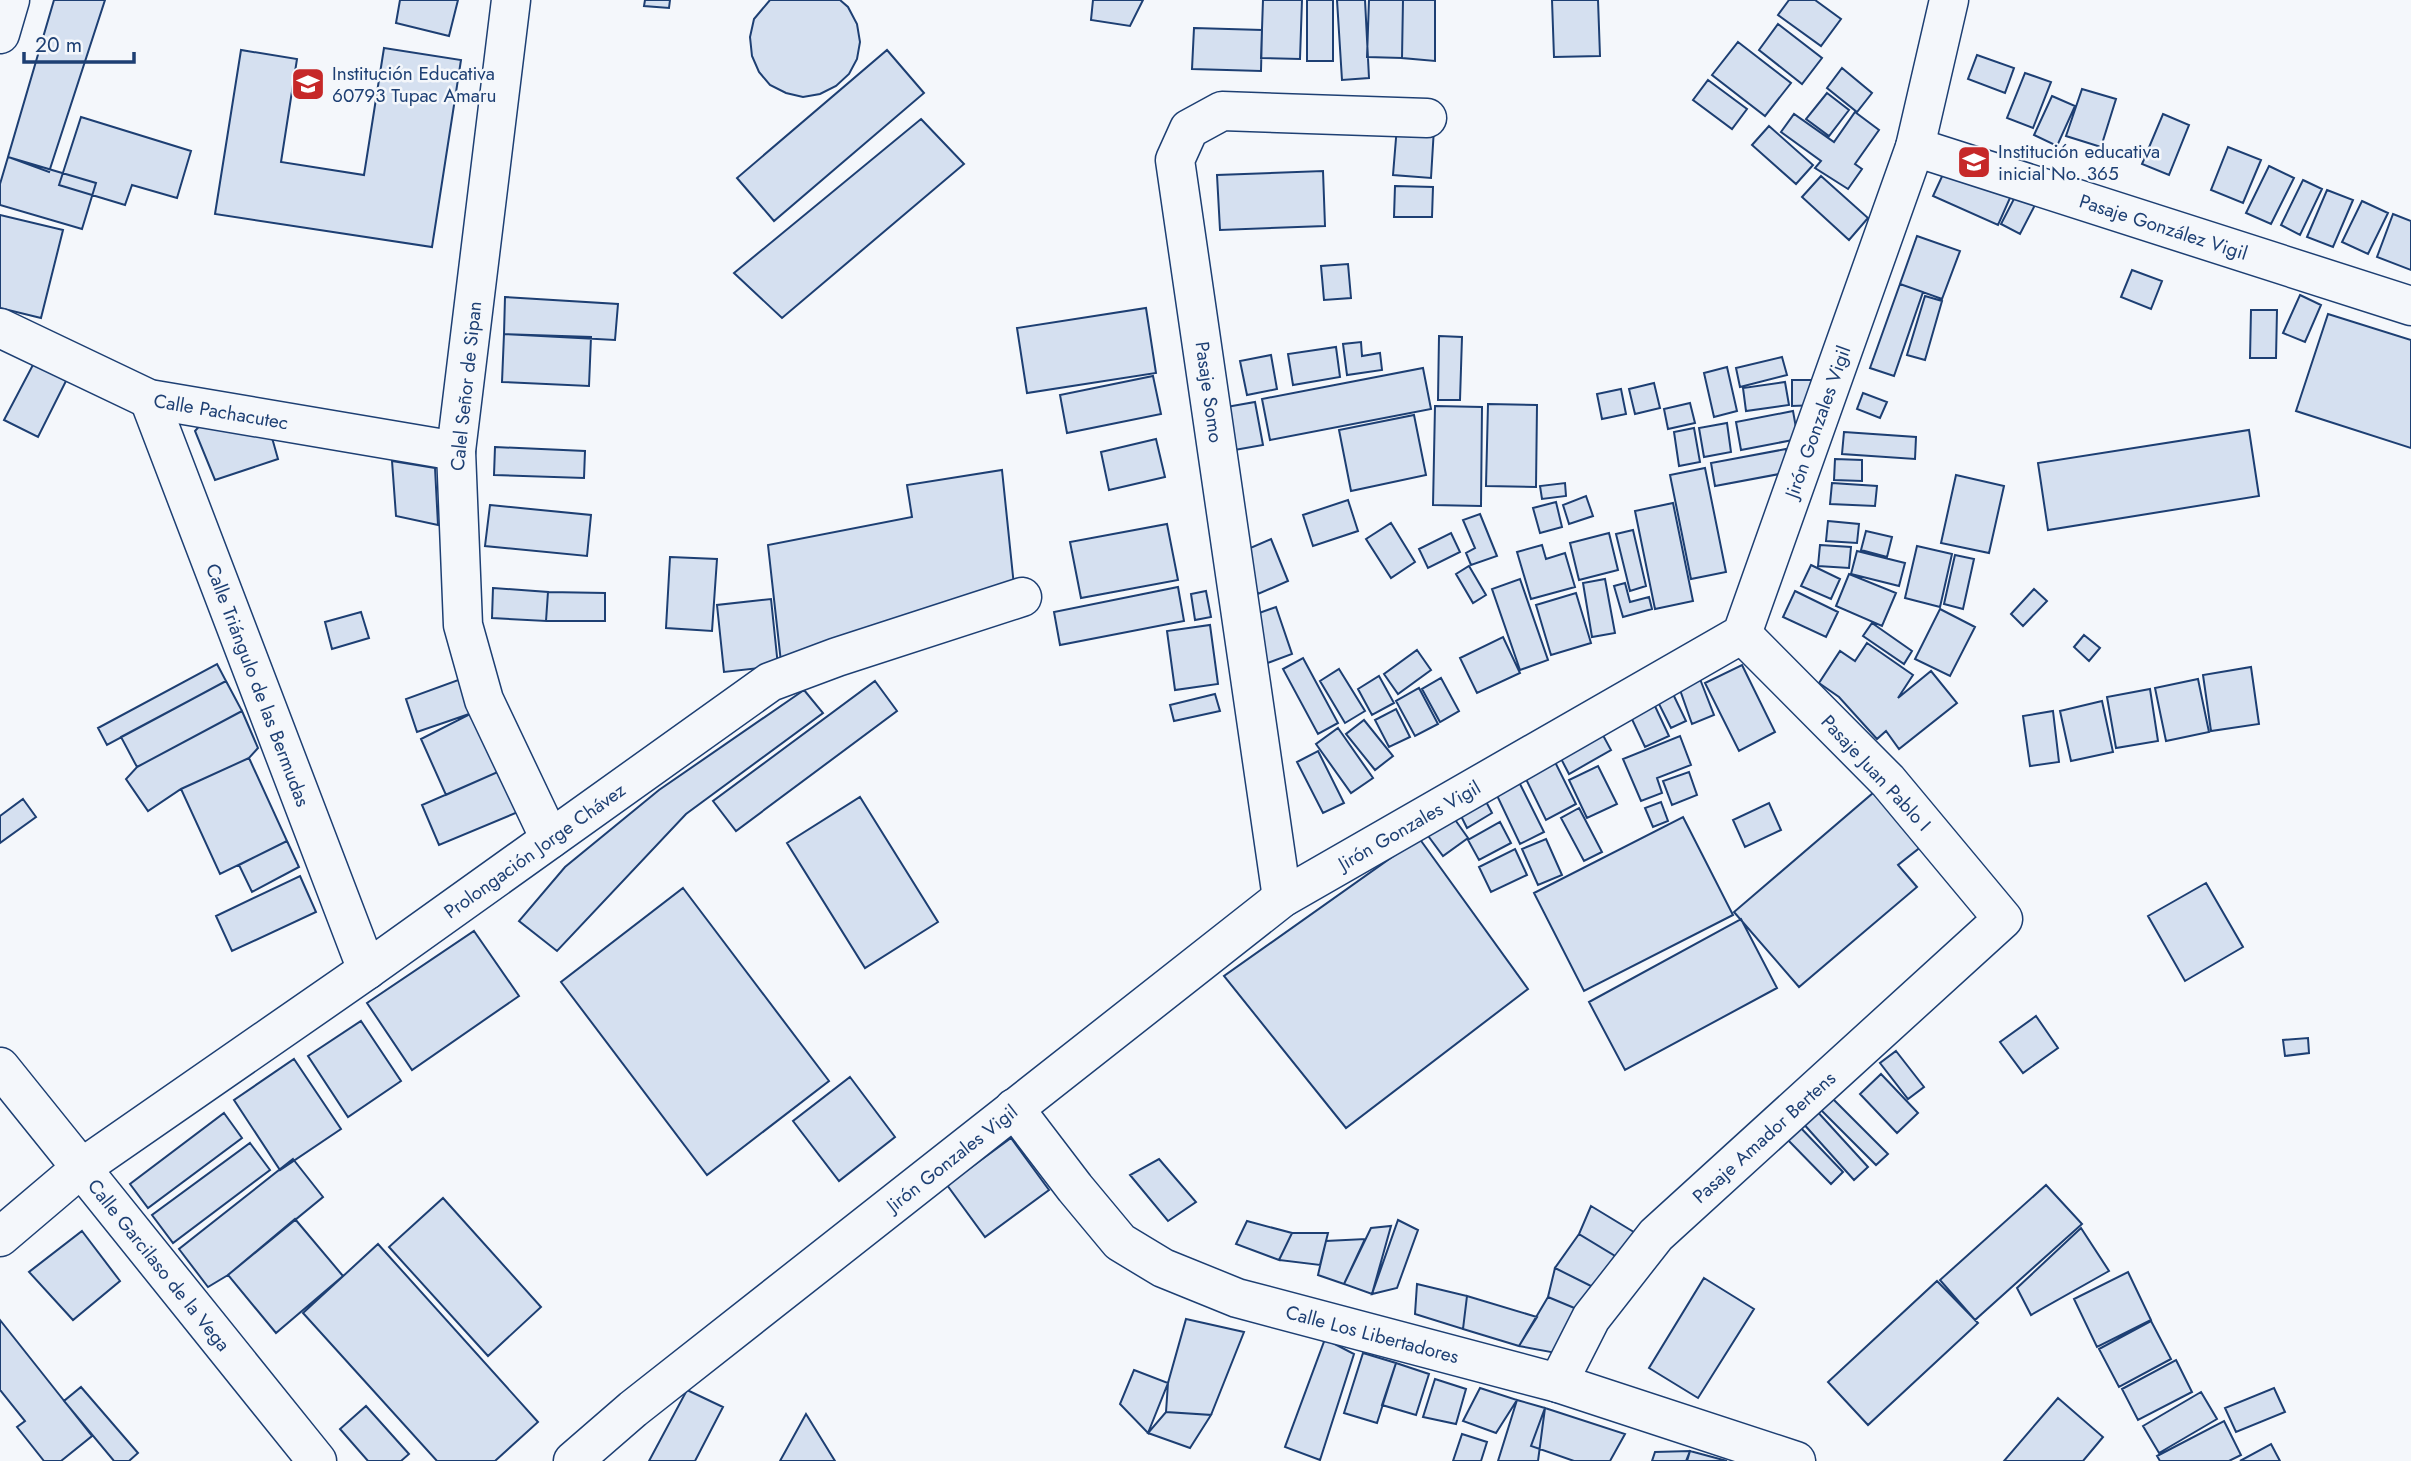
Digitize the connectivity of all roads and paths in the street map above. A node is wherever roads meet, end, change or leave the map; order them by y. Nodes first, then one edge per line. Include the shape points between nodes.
1 (10, 0) edge
2 (511, 0) edge
3 (1949, 0) edge
4 (0, 34) edge
5 (1427, 118) dead end
6 (1915, 147) junction
7 (2411, 306) edge
8 (0, 328) edge
9 (149, 399) junction
10 (456, 451) junction
11 (1022, 597) dead end
12 (1742, 634) junction
13 (550, 839) junction
14 (1282, 898) junction
15 (2003, 919) joint
16 (366, 970) junction
17 (0, 1067) edge
18 (1014, 1108) junction
19 (80, 1169) junction
20 (0, 1237) edge
21 (1558, 1384) junction
22 (633, 1409) junction
23 (317, 1461) edge
24 (572, 1461) edge
25 (615, 1461) edge
26 (1796, 1461) edge

1 - 4 street
2 - 10 street, Calel Señor de Sipan
3 - 6 street, Jirón Gonzales Vigil
5 - 14 street, Pasaje Somo via 1222,111 1189,129 1175,160
6 - 7 street, Pasaje González Vigil
6 - 12 street, Jirón Gonzales Vigil
8 - 9 street, Calle Pachacutec
9 - 10 street, Calle Pachacutec
9 - 16 street, Calle Triángulo de las Bermudas
10 - 13 street, Calel Señor de Sipan via 463,625 484,700
11 - 13 street, Prolongación Jorge Chávez via 770,682
12 - 14 street, Jirón Gonzales Vigil
12 - 15 street, Pasaje Juan Pablo I via 1888,781
13 - 16 street, Prolongación Jorge Chávez
14 - 18 street, Jirón Gonzales Vigil
15 - 21 street, Pasaje Amador Bertens via 1657,1235 1591,1318
16 - 19 street, Prolongación Jorge Chávez
17 - 19 street, Calle Garcilaso de la Vega
18 - 21 street, Calle Los Libertadores via 1121,1242 1163,1268 1237,1298
18 - 22 street, Jirón Gonzales Vigil
19 - 20 street, Prolongación Jorge Chávez
19 - 23 street, Calle Garcilaso de la Vega
21 - 26 street, Calle Los Libertadores
22 - 24 street, Jirón Gonzales Vigil
22 - 25 street

